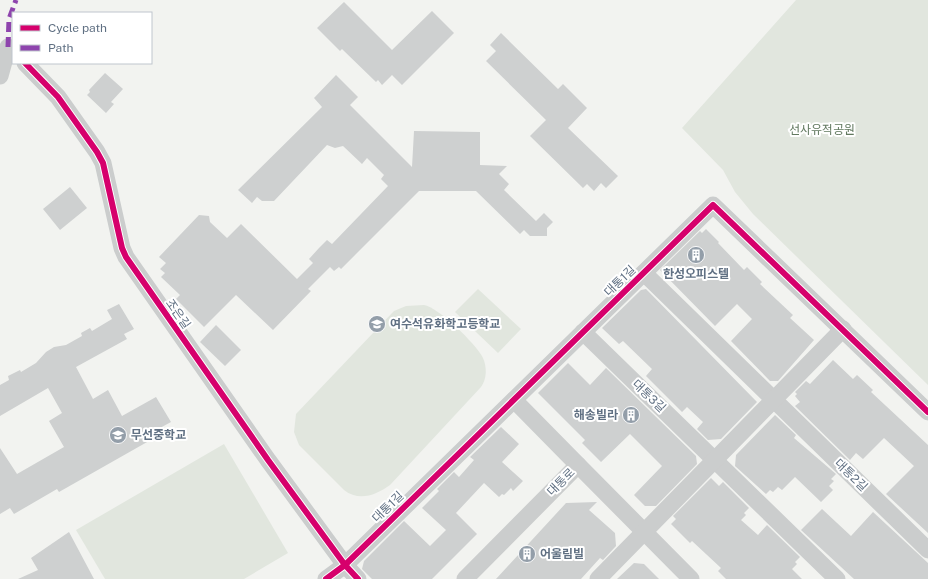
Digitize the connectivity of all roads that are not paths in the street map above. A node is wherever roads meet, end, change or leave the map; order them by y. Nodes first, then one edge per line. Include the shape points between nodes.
1 (12, 51) edge
2 (26, 64) edge
3 (0, 76) edge
4 (644, 273) junction
5 (843, 329) junction
6 (583, 332) junction
7 (774, 399) junction
8 (514, 400) junction
9 (928, 412) edge
10 (715, 460) junction
11 (578, 465) junction
12 (644, 532) junction
13 (928, 550) edge
14 (345, 565) junction
15 (326, 579) edge
16 (358, 579) edge
17 (466, 579) edge
18 (598, 579) edge
19 (691, 579) edge
20 (837, 579) edge

1 - 3 street via 8,47
2 - 14 street, 조은길 via 51,88 103,163 126,257
4 - 5 street, 대통1길 via 713,204
4 - 6 street, 대통1길
4 - 7 street
5 - 7 street
5 - 9 street, 대통1길
6 - 8 street, 대통1길
6 - 10 street, 대통3길
7 - 10 street
7 - 13 street, 대통2길
8 - 11 street
8 - 14 street, 대통1길
10 - 12 street
10 - 20 street
11 - 12 street, 대통로
11 - 17 street, 대통로
12 - 18 street
12 - 19 street, 대통로
14 - 15 street, 대통1길
14 - 16 street, 조은길

